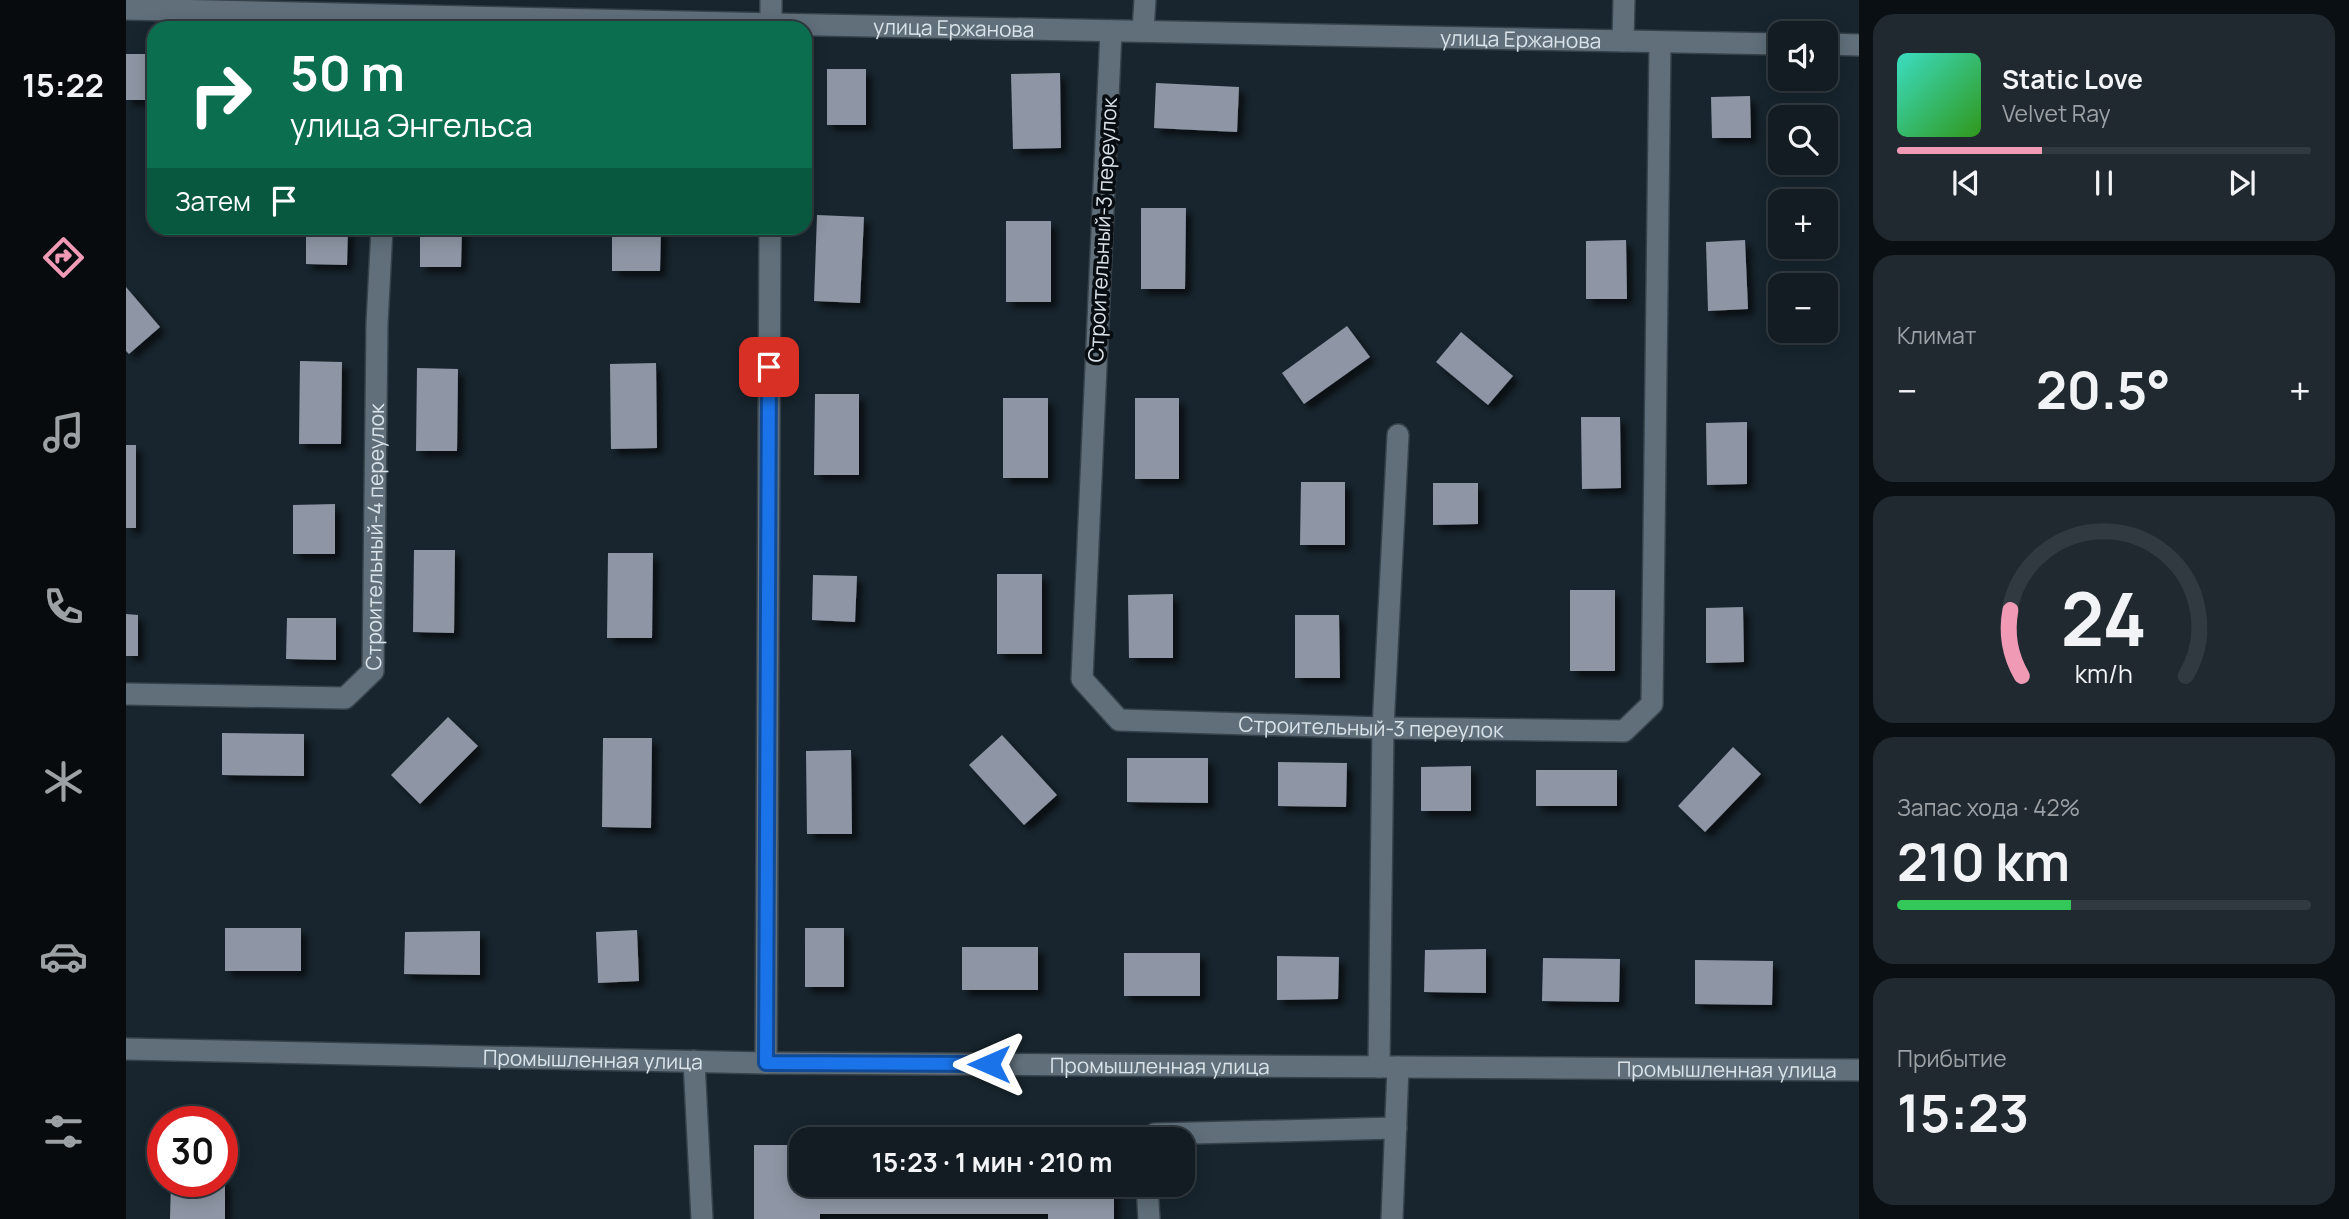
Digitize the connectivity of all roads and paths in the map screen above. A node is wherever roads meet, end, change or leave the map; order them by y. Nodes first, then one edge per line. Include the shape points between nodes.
1 (771, 0) edge
2 (1145, 0) edge
3 (1624, 0) edge
4 (126, 9) edge
5 (393, 15) edge
6 (599, 21) edge
7 (771, 21) edge
8 (812, 27) edge
9 (1111, 31) junction
10 (1143, 31) junction
11 (1623, 41) junction
12 (1660, 42) junction
13 (1768, 44) edge
14 (1838, 44) edge
15 (1859, 45) edge
16 (382, 235) edge
17 (770, 235) edge
18 (1398, 435) dead end
19 (126, 694) edge
20 (1383, 729) junction
21 (126, 1049) edge
22 (694, 1061) junction
23 (766, 1063) junction
24 (1388, 1067) junction
25 (1859, 1070) edge
26 (1396, 1128) junction
27 (1195, 1133) edge
28 (1148, 1197) edge
29 (1388, 1218) edge
30 (702, 1219) edge
31 (1149, 1219) edge

1 - 7 street
2 - 10 street
3 - 11 street
4 - 5 street, улица Ержанова
5 - 6 street, улица Ержанова
8 - 9 street, улица Ержанова
9 - 10 street, улица Ержанова
9 - 20 street, Строительный-3 переулок via 1082,679 1119,720
10 - 11 street, улица Ержанова
11 - 12 street, улица Ержанова
12 - 13 street, улица Ержанова
12 - 20 street, Строительный-3 переулок via 1652,705 1624,731
14 - 15 street
16 - 19 street, Строительный-4 переулок via 373,671 345,698
17 - 23 street
18 - 20 street
20 - 24 street
21 - 22 street, Промышленная улица
22 - 23 street, Промышленная улица
22 - 30 street
23 - 24 street, Промышленная улица
24 - 25 street, Промышленная улица
24 - 26 street
26 - 27 street
26 - 29 street
28 - 31 street

